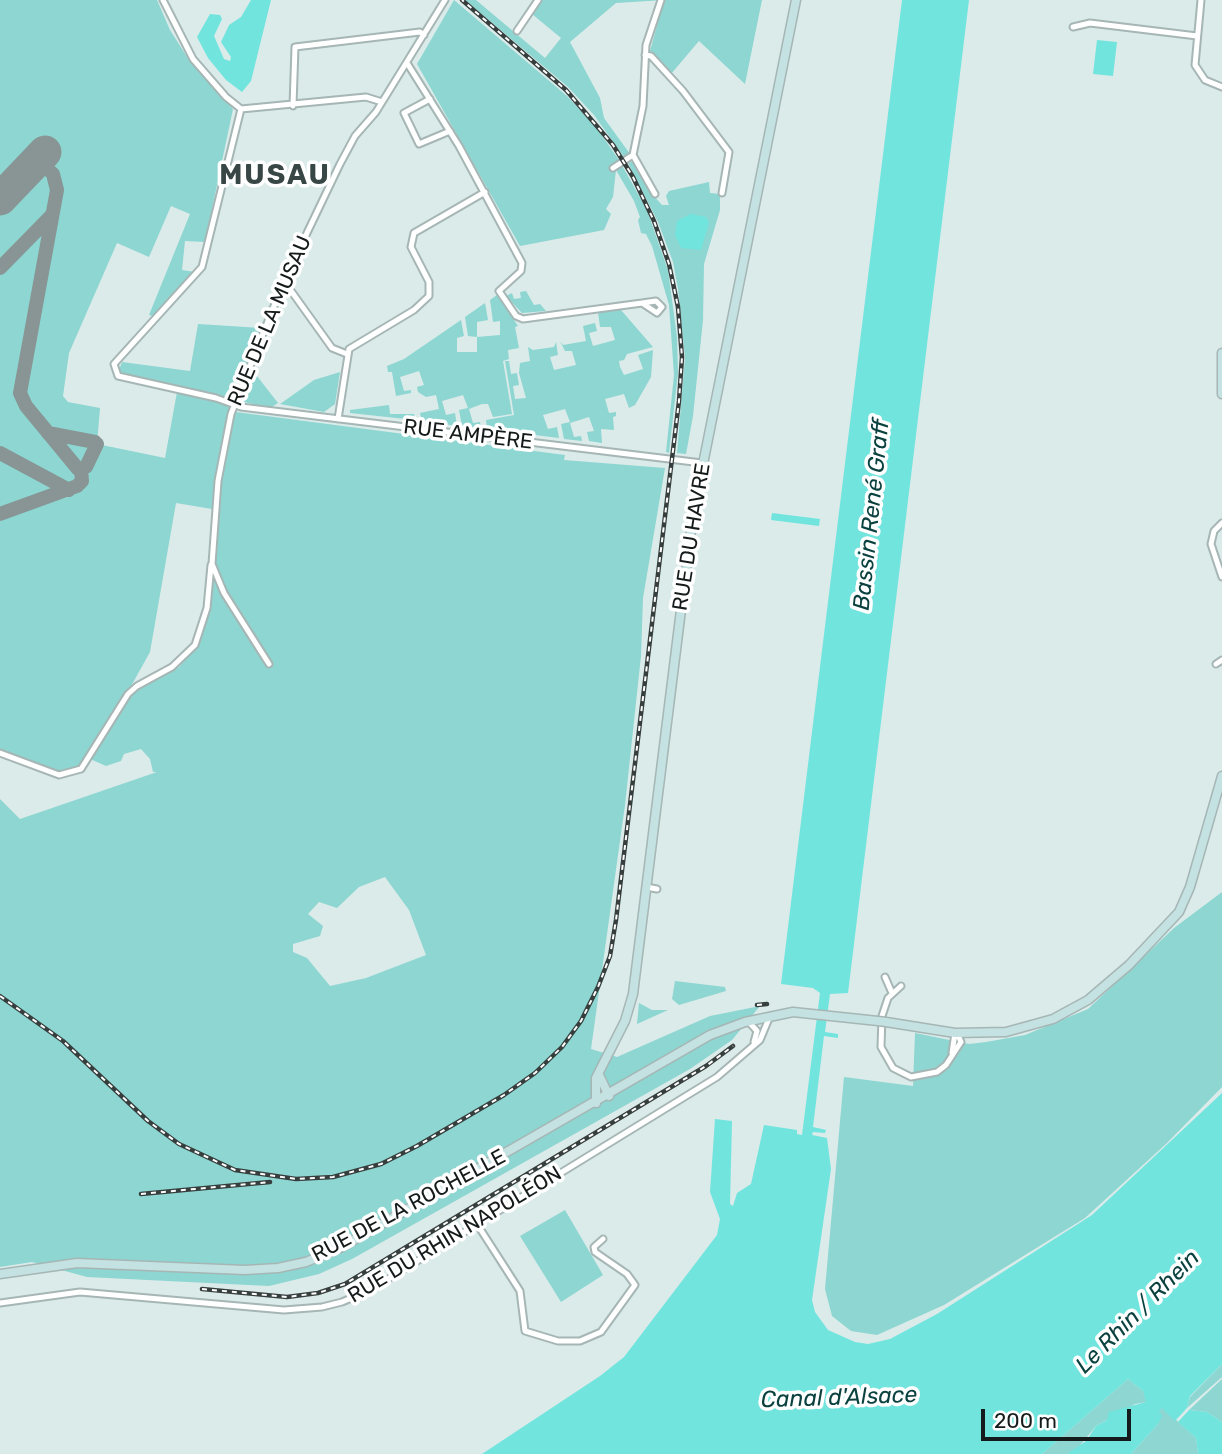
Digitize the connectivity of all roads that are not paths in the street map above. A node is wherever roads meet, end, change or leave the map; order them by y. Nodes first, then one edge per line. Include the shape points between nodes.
1 (163, 0) edge
2 (445, 0) edge
3 (538, 0) edge
4 (661, 0) edge
5 (796, 0) edge
6 (1201, 0) edge
7 (1073, 27) dead end
8 (517, 32) dead end
9 (424, 35) junction
10 (1197, 37) junction
11 (645, 55) junction
12 (407, 63) junction
13 (1222, 86) edge
14 (430, 99) junction
15 (382, 102) junction
16 (293, 106) junction
17 (241, 109) junction
18 (450, 131) junction
19 (633, 155) junction
20 (613, 168) dead end
21 (485, 192) junction
22 (722, 193) dead end
23 (655, 194) dead end
24 (284, 281) junction
25 (642, 303) dead end
26 (1222, 353) edge
27 (347, 354) junction
28 (1222, 394) edge
29 (234, 405) junction
30 (338, 419) junction
31 (702, 463) junction
32 (1222, 523) edge
33 (212, 564) junction
34 (1222, 577) edge
35 (1222, 660) edge
36 (269, 664) dead end
37 (1216, 664) dead end
38 (0, 753) edge
39 (1222, 776) edge
40 (646, 887) junction
41 (657, 889) dead end
42 (885, 977) dead end
43 (901, 986) dead end
44 (892, 993) junction
45 (770, 1016) junction
46 (749, 1023) junction
47 (983, 1034) junction
48 (954, 1035) junction
49 (961, 1042) junction
50 (750, 1048) junction
51 (952, 1056) junction
52 (599, 1072) junction
53 (609, 1096) junction
54 (596, 1103) junction
55 (477, 1224) junction
56 (603, 1239) dead end
57 (0, 1274) edge
58 (0, 1303) edge

1 - 17 street via 193,59
2 - 9 street, RUE DE LA MUSAU
3 - 8 street
4 - 11 street
5 - 31 main road, RUE DU HAVRE
6 - 10 street
7 - 10 street via 1090,23
9 - 12 street, RUE DE LA MUSAU
9 - 16 street via 295,47
10 - 13 street via 1197,70 1205,80
11 - 19 street via 643,106
11 - 22 street via 683,91 729,152
12 - 14 street
12 - 15 street, RUE DE LA MUSAU
14 - 18 street
14 - 18 street via 404,113 419,144
15 - 16 street via 366,97
15 - 24 street, RUE DE LA MUSAU via 355,136
16 - 17 street
17 - 29 street, RUE AMPÈRE via 202,267 114,364 114,371 133,382
18 - 21 street
19 - 20 street
19 - 23 street
21 - 25 street via 523,265 499,291 518,318
21 - 27 street via 414,233 411,247 429,282 429,296 414,310 353,345
24 - 27 street via 332,348
24 - 29 street, RUE DE LA MUSAU
26 - 28 main road
27 - 30 street
29 - 30 street, RUE AMPÈRE
29 - 33 street, RUE DE LA MUSAU via 218,481
30 - 31 street, RUE AMPÈRE
31 - 40 main road, RUE DU HAVRE
32 - 34 street via 1212,534 1211,544
33 - 36 street, RUE DE LA MUSAU via 224,593
33 - 38 street via 207,608 195,645 172,667 128,694 81,769 59,775
35 - 37 street
39 - 47 main road via 1190,887 1170,925 1072,1010 1035,1026
40 - 41 street
40 - 52 main road, RUE DU HAVRE via 631,1004
42 - 44 street
43 - 44 street
44 - 51 street via 884,1007 880,1039 893,1068 906,1075 926,1076 941,1069
45 - 46 main road
45 - 48 main road via 815,1014
45 - 50 street, RUE DU RHIN NAPOLÉON via 762,1036
46 - 50 street via 757,1035
46 - 53 main road, RUE DE LA ROCHELLE via 702,1039
47 - 48 main road
47 - 49 street
48 - 49 street
48 - 51 street
49 - 51 street
50 - 55 street, RUE DU RHIN NAPOLÉON via 717,1077
52 - 53 main road
52 - 54 main road, RUE DU HAVRE via 594,1086
53 - 54 main road, RUE DE LA ROCHELLE
54 - 57 main road, RUE DE LA ROCHELLE via 340,1248 306,1262 245,1270 77,1263
55 - 56 street via 520,1291 525,1331 558,1341 580,1341 601,1332 635,1285 595,1252
55 - 58 street, RUE DU RHIN NAPOLÉON via 370,1290 322,1307 284,1310 80,1292

